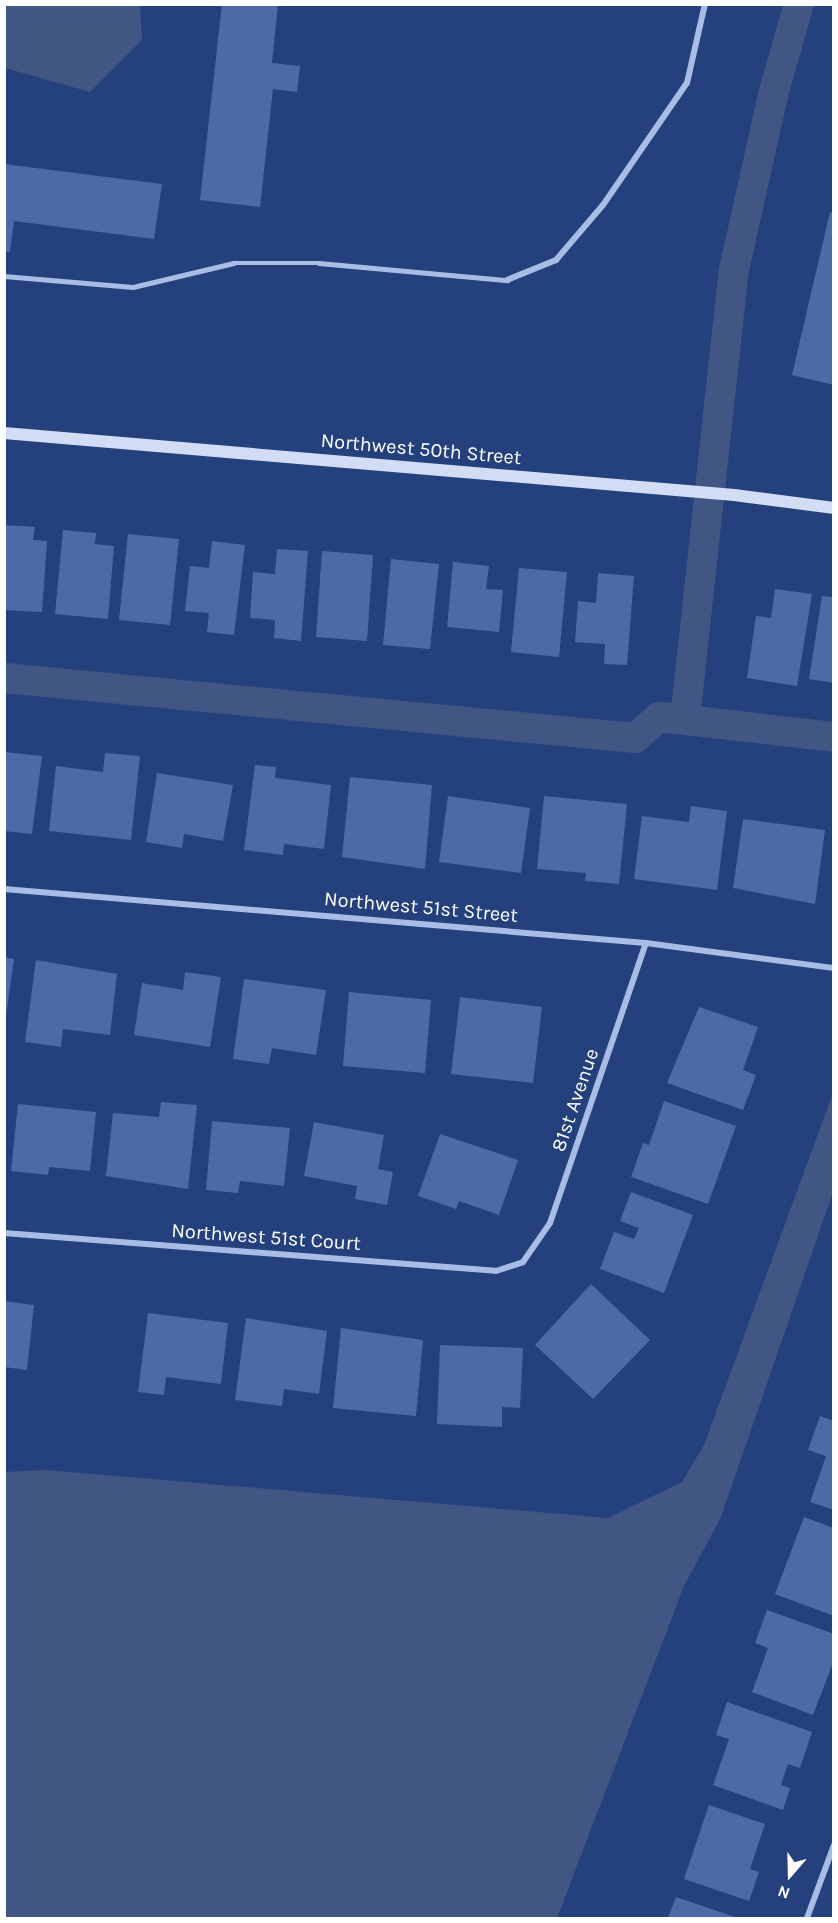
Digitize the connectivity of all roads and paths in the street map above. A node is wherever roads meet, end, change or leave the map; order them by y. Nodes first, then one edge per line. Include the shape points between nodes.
1 (705, 4) edge
2 (4, 276) edge
3 (507, 280) joint
4 (4, 433) edge
5 (834, 508) edge
6 (4, 889) edge
7 (646, 943) junction
8 (834, 968) edge
9 (4, 1233) edge
10 (523, 1262) joint
11 (834, 1845) edge
12 (807, 1918) edge

1 - 3 street via 687,83 603,205 556,260
2 - 3 lane via 133,287 234,263 319,263
4 - 5 street, Northwest 50th Street via 734,495
6 - 7 street, Northwest 51st Street
7 - 8 street, Northwest 51st Street
7 - 10 street, 81st Avenue via 550,1224
9 - 10 street, Northwest 51st Court via 496,1271
11 - 12 street

